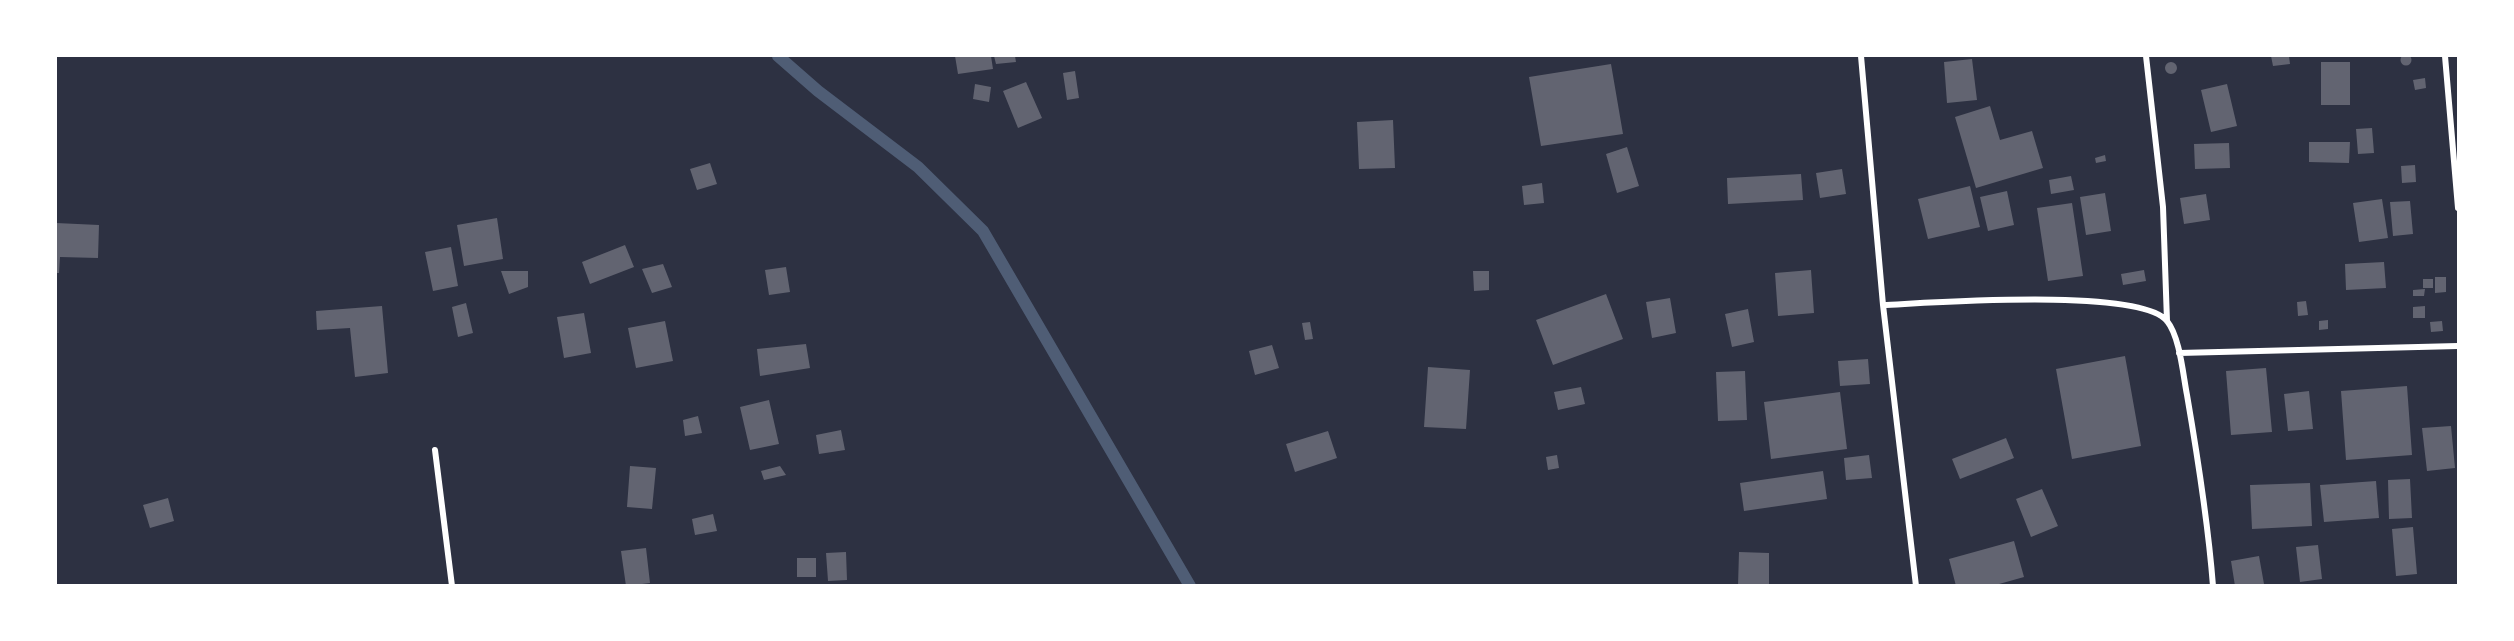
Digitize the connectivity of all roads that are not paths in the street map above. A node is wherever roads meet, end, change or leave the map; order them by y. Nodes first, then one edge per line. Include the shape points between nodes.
1 (1862, 56) edge
2 (2146, 56) edge
3 (2445, 56) edge
4 (2458, 208) edge
5 (1883, 305) junction
6 (2168, 321) junction
7 (2458, 346) edge
8 (2180, 353) junction
9 (435, 450) dead end
10 (452, 585) edge
11 (1916, 585) edge
12 (2213, 585) edge

1 - 5 street
2 - 6 street via 2163,207
3 - 4 street
5 - 6 street via 2054,298 2157,313
5 - 11 street
6 - 8 street
7 - 8 street
8 - 12 street via 2206,505
9 - 10 street

